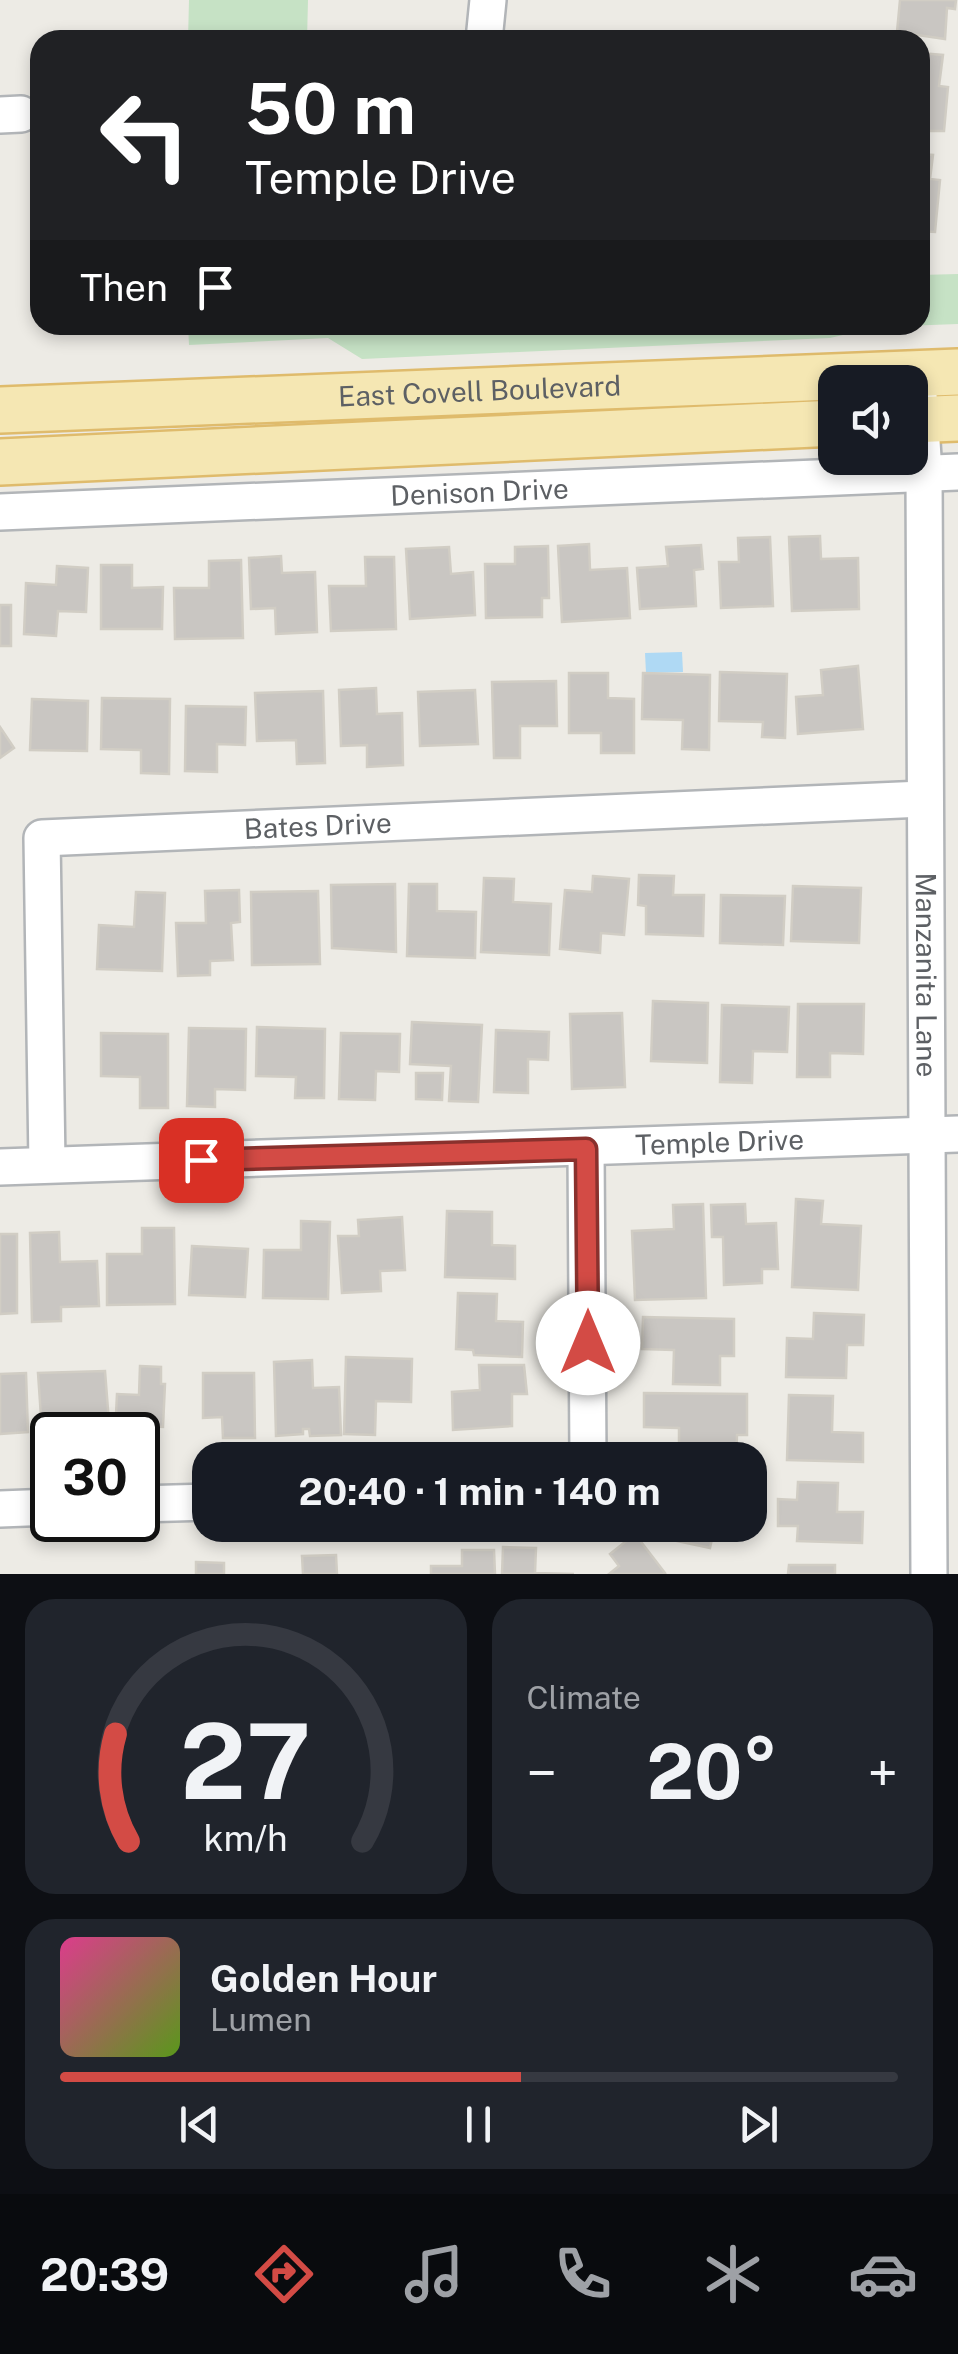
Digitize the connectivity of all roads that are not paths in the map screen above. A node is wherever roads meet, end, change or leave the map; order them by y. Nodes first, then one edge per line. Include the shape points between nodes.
1 (488, 0) edge
2 (485, 30) edge
3 (937, 373) edge
4 (0, 410) edge
5 (930, 419) edge
6 (818, 424) edge
7 (0, 462) edge
8 (941, 472) edge
9 (0, 512) edge
10 (922, 798) junction
11 (942, 1135) edge
12 (586, 1149) junction
13 (46, 1164) junction
14 (0, 1167) edge
15 (588, 1442) edge
16 (192, 1502) edge
17 (160, 1503) edge
18 (30, 1508) edge
19 (0, 1509) edge
20 (929, 1574) edge

1 - 2 street
3 - 4 main road, East Covell Boulevard
3 - 5 street, Manzanita Lane
5 - 8 street, Manzanita Lane
6 - 7 main road, East Covell Boulevard
8 - 9 street, Denison Drive
8 - 10 street, Manzanita Lane
10 - 11 street, Manzanita Lane
10 - 13 street, Bates Drive via 42,838
11 - 12 street, Temple Drive
11 - 20 street, Manzanita Lane
12 - 13 street, Temple Drive
12 - 15 street
13 - 14 street, Temple Drive
16 - 17 street
18 - 19 street

